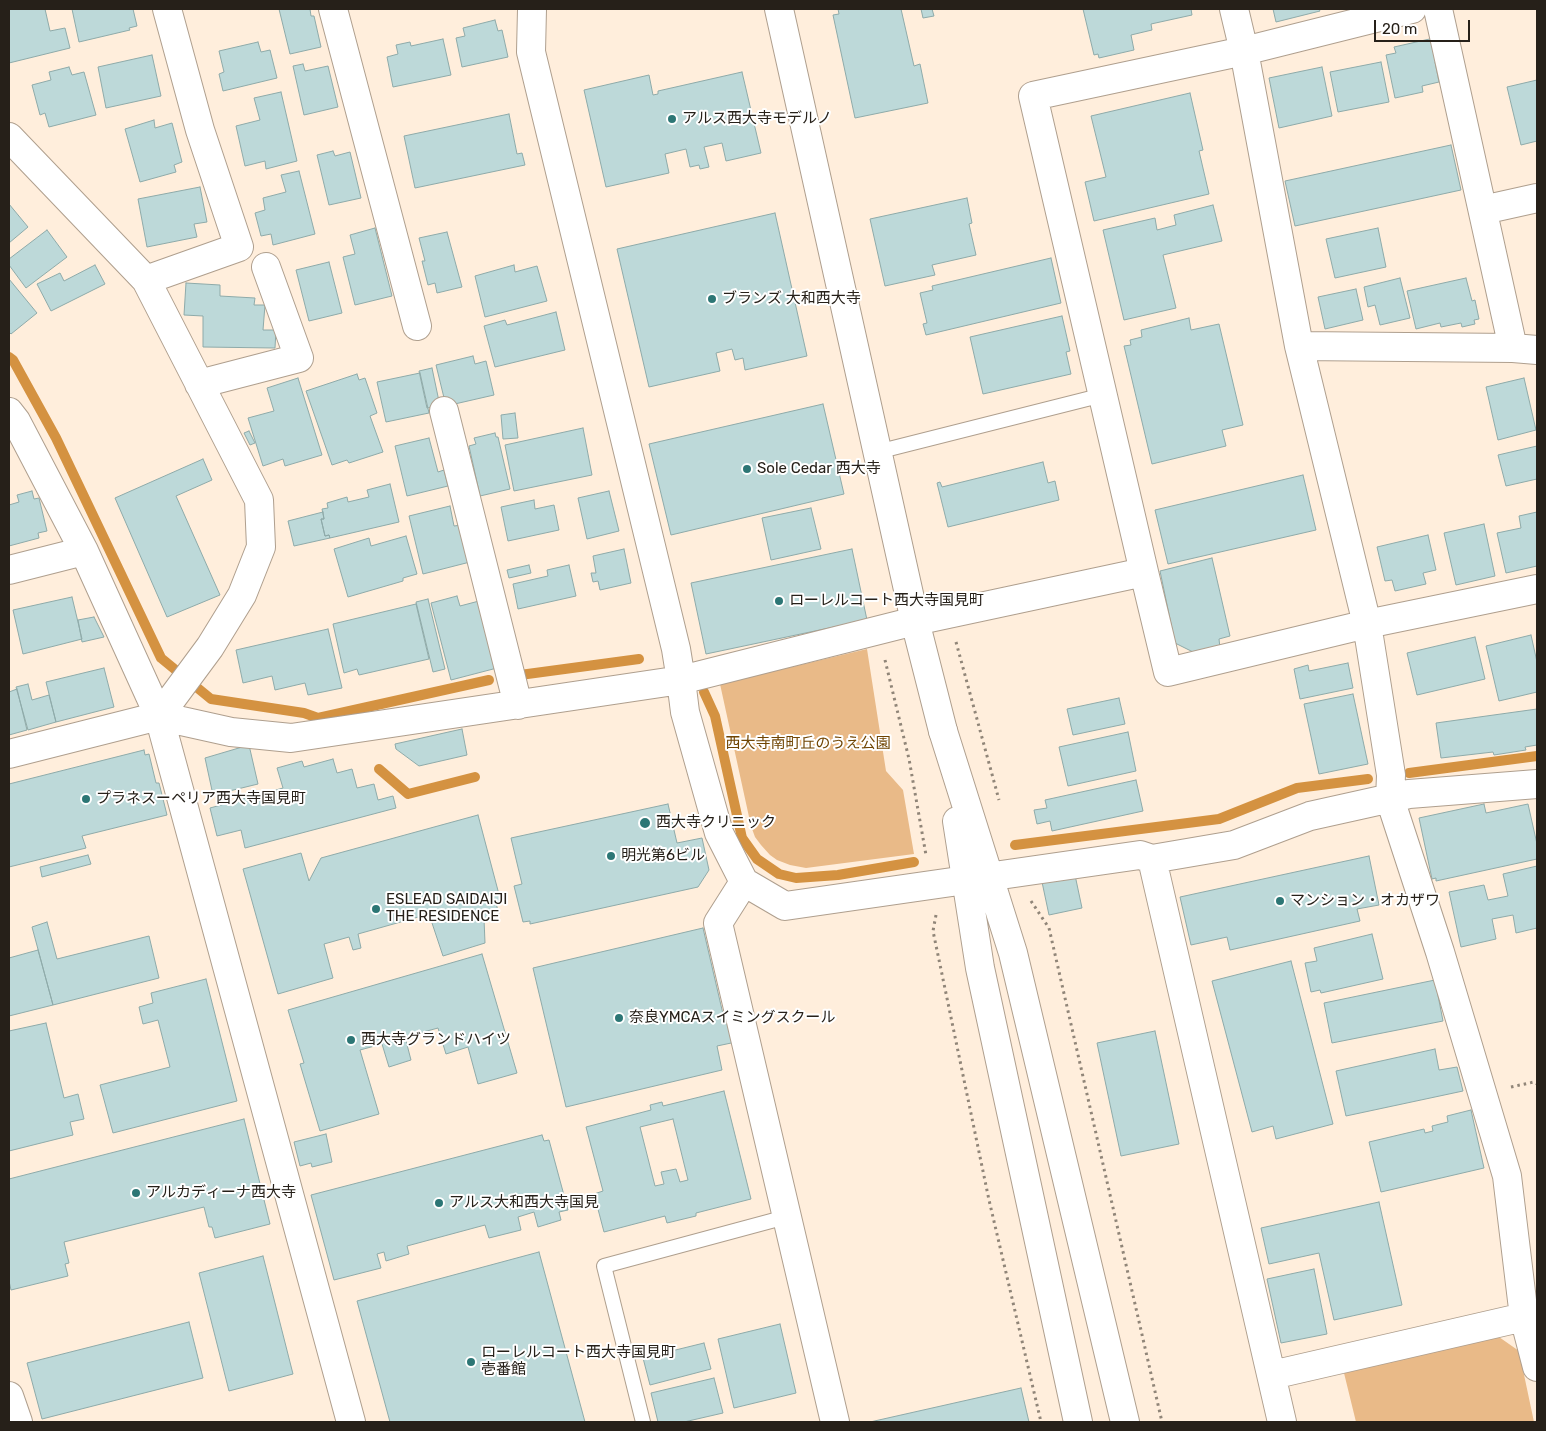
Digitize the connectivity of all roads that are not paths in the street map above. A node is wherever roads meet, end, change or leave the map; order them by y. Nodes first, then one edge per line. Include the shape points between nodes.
1 (167, 9) edge
2 (333, 9) edge
3 (532, 9) edge
4 (779, 9) edge
5 (1234, 9) edge
6 (1412, 9) edge
7 (1438, 9) edge
8 (1244, 51) junction
9 (9, 137) edge
10 (1537, 198) edge
11 (1483, 210) junction
12 (266, 267) dead end
13 (146, 280) junction
14 (417, 326) dead end
15 (1299, 346) junction
16 (1525, 349) edge
17 (199, 384) junction
18 (1103, 396) junction
19 (444, 411) dead end
20 (9, 412) edge
21 (878, 452) junction
22 (84, 551) junction
23 (9, 570) edge
24 (1144, 572) junction
25 (1537, 589) edge
26 (915, 621) junction
27 (1367, 624) junction
28 (681, 680) junction
29 (518, 705) junction
30 (159, 716) junction
31 (9, 754) edge
32 (1537, 784) edge
33 (1390, 798) junction
34 (1152, 859) junction
35 (978, 878) junction
36 (744, 882) junction
37 (786, 1217) junction
38 (1524, 1318) junction
39 (1537, 1367) edge
40 (1272, 1375) junction
41 (9, 1396) edge
42 (18, 1422) edge
43 (351, 1422) edge
44 (644, 1422) edge
45 (835, 1422) edge
46 (1078, 1422) edge
47 (1125, 1422) edge
48 (1282, 1422) edge

1 - 13 street via 200,130 239,247
2 - 14 street
3 - 28 street via 531,52 674,639
4 - 21 street
5 - 8 street
6 - 8 street
7 - 11 street
8 - 15 street
8 - 18 street via 1033,96
9 - 13 street
10 - 11 street
11 - 16 street
12 - 17 street via 299,358
13 - 17 street
15 - 16 street
15 - 27 street
17 - 30 street via 259,500 261,547 242,595 210,647
18 - 21 lane
18 - 24 street
19 - 29 street
20 - 22 street
21 - 26 street
22 - 23 street
22 - 30 street
24 - 26 street
24 - 27 street via 1168,672
25 - 27 street
26 - 28 street
26 - 35 street
27 - 33 street via 1391,775
28 - 29 street
28 - 36 street via 685,712 719,833
29 - 30 street via 290,738 231,732
30 - 31 street
30 - 43 street
32 - 33 street
33 - 34 street via 1310,816 1234,845
33 - 38 street via 1507,1176
34 - 35 street via 1140,855
34 - 40 street
35 - 36 street via 786,906
35 - 46 street via 980,968
35 - 47 street via 1015,962
36 - 37 street via 718,923
37 - 44 lane via 604,1266
37 - 45 street
38 - 39 street
38 - 40 street
40 - 48 street
41 - 42 street

